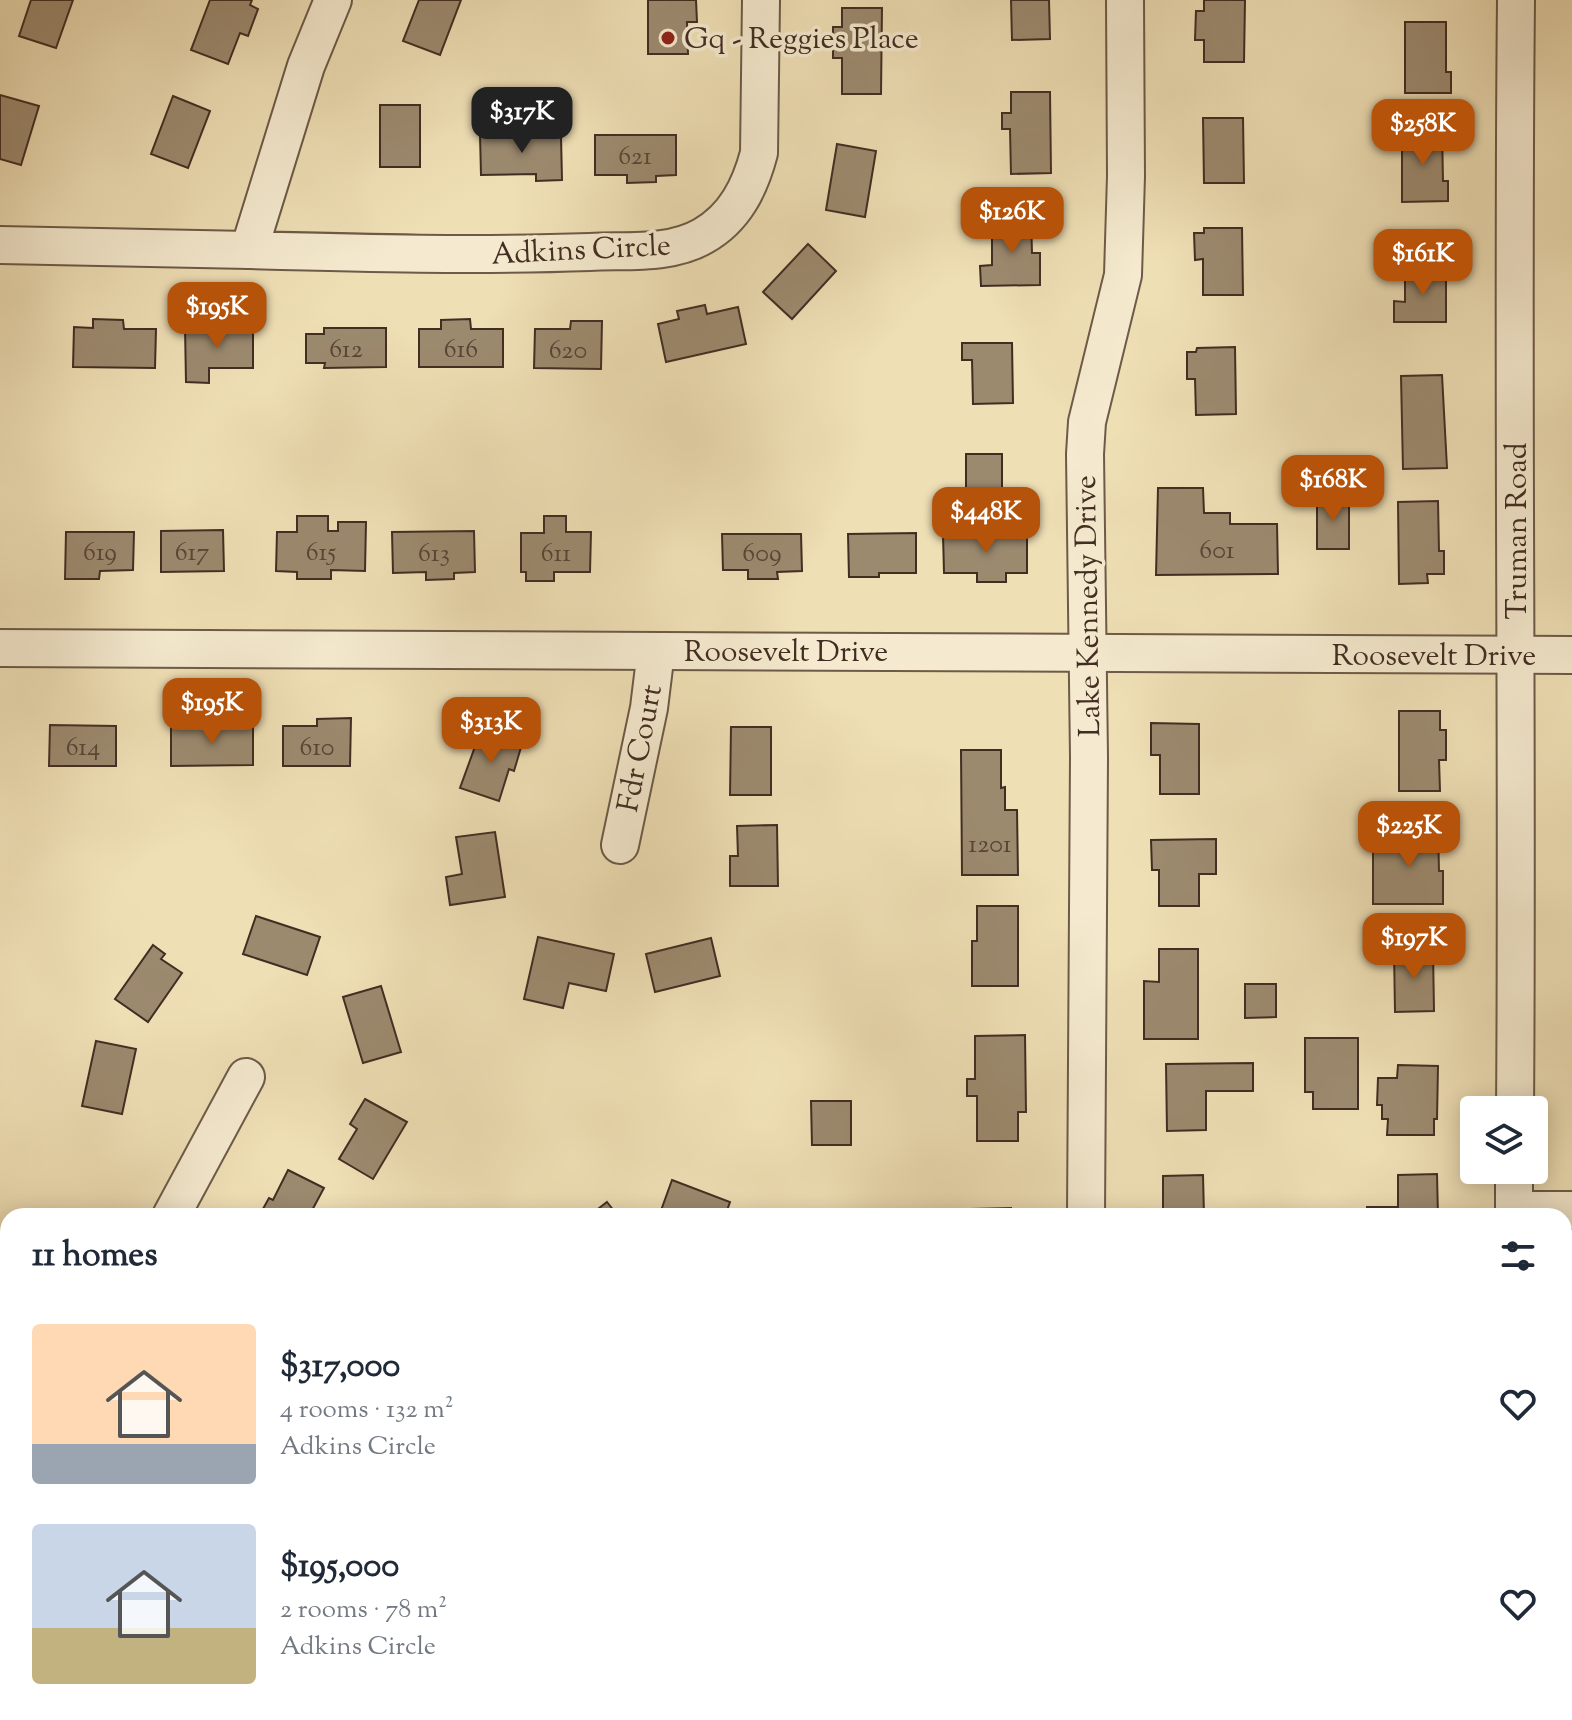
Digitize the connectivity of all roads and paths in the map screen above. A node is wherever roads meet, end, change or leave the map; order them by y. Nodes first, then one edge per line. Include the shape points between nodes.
1 (333, 0) edge
2 (761, 0) edge
3 (1125, 0) edge
4 (1516, 0) edge
5 (0, 245) edge
6 (249, 250) junction
7 (0, 648) edge
8 (656, 651) junction
9 (1087, 652) junction
10 (1516, 655) junction
11 (1572, 655) edge
12 (620, 845) dead end
13 (246, 1077) dead end
14 (1515, 1096) edge
15 (1514, 1184) edge
16 (175, 1208) edge
17 (1086, 1208) edge
18 (1514, 1208) edge

1 - 6 street via 306,66
2 - 6 street, Adkins Circle via 759,153 739,204 703,236 676,248 509,255
3 - 9 street, Lake Kennedy Drive via 1123,275 1087,422
4 - 10 street, Truman Road
5 - 6 street, Adkins Circle
7 - 8 street, Roosevelt Drive
8 - 9 street, Roosevelt Drive
8 - 12 street, Fdr Court
9 - 10 street, Roosevelt Drive
9 - 17 street, Lake Kennedy Drive
10 - 11 street, Roosevelt Drive
10 - 14 street, Truman Road
13 - 16 street
15 - 18 street

